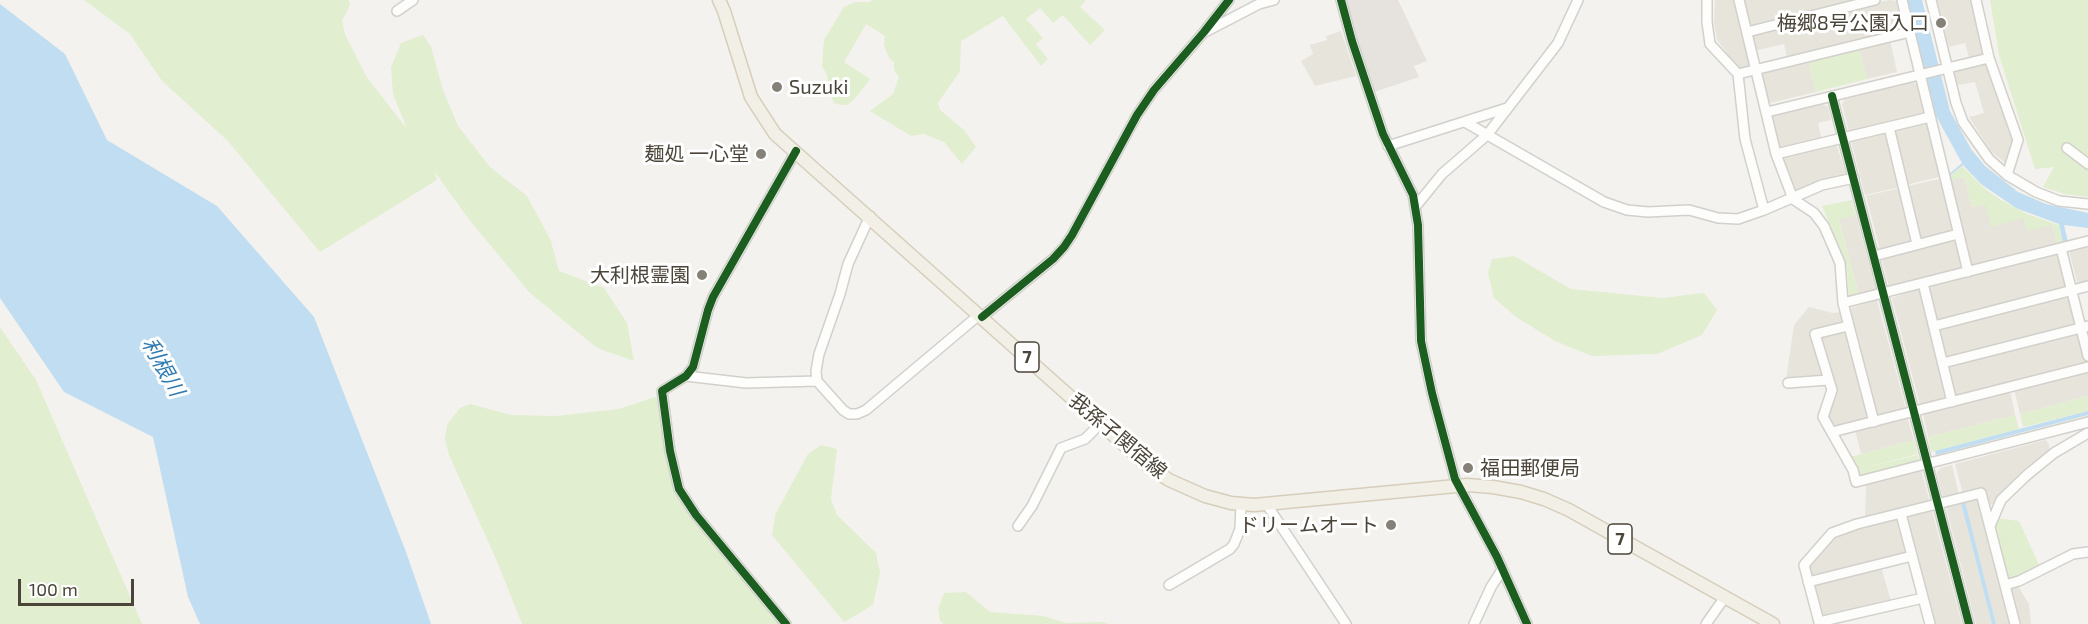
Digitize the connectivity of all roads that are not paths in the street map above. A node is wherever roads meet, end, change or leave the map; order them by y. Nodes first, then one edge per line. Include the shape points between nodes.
1 (413, 0) edge
2 (719, 0) edge
3 (1228, 0) edge
4 (1274, 0) edge
5 (1341, 0) edge
6 (1578, 0) edge
7 (1707, 0) edge
8 (1739, 0) edge
9 (1875, 0) edge
10 (1902, 0) edge
11 (1930, 0) edge
12 (1976, 0) edge
13 (398, 10) dead end
14 (1204, 32) junction
15 (1747, 32) junction
16 (1910, 32) junction
17 (1989, 58) junction
18 (1944, 68) junction
19 (1756, 70) junction
20 (1922, 73) junction
21 (1738, 74) junction
22 (1832, 96) junction
23 (1507, 108) junction
24 (1767, 112) junction
25 (1930, 117) junction
26 (1465, 122) junction
27 (1888, 127) junction
28 (1487, 135) junction
29 (1844, 138) junction
30 (1388, 146) junction
31 (2067, 148) dead end
32 (796, 151) junction
33 (1776, 154) junction
34 (2088, 164) edge
35 (2007, 175) junction
36 (1854, 178) junction
37 (1793, 199) junction
38 (2088, 204) edge
39 (1416, 206) junction
40 (1764, 210) junction
41 (870, 216) junction
42 (1958, 234) junction
43 (2088, 241) edge
44 (1917, 244) junction
45 (2061, 248) junction
46 (1874, 256) junction
47 (1968, 272) junction
48 (1923, 283) junction
49 (2088, 286) edge
50 (2071, 291) junction
51 (1883, 293) junction
52 (1843, 303) junction
53 (980, 316) junction
54 (1848, 326) junction
55 (1934, 326) junction
56 (2084, 327) edge
57 (2088, 356) edge
58 (1943, 363) junction
59 (2088, 367) edge
60 (686, 376) junction
61 (1828, 380) junction
62 (817, 381) junction
63 (1788, 383) dead end
64 (1952, 402) junction
65 (1914, 412) junction
66 (1874, 422) junction
67 (2088, 422) edge
68 (1101, 423) junction
69 (1832, 432) junction
70 (2049, 433) junction
71 (2088, 433) edge
72 (2054, 453) junction
73 (1928, 464) junction
74 (1458, 486) junction
75 (1241, 504) junction
76 (1267, 504) junction
77 (1938, 504) junction
78 (1901, 514) junction
79 (1017, 526) dead end
80 (1989, 526) junction
81 (2088, 552) edge
82 (1912, 555) junction
83 (1502, 570) junction
84 (1808, 582) junction
85 (1169, 585) dead end
86 (2005, 585) junction
87 (1725, 597) junction
88 (1923, 598) junction
89 (786, 624) edge
90 (1346, 624) edge
91 (1474, 624) edge
92 (1527, 624) edge
93 (1706, 624) edge
94 (1773, 624) edge
95 (1930, 624) edge
96 (1969, 624) edge
97 (2015, 624) edge

1 - 13 street
2 - 32 main road, 我孫子関宿線 / 7 via 757,109 775,134
3 - 14 street
4 - 14 street
5 - 30 street
6 - 23 street via 1558,44
7 - 21 street via 1710,44
8 - 15 street
9 - 15 street
10 - 16 street
11 - 18 street
12 - 17 street
14 - 53 street via 1137,115 1064,247
15 - 19 street
16 - 19 street
16 - 20 street
17 - 18 street
17 - 35 street via 2018,140
18 - 20 street
18 - 35 street via 1964,122 1989,159
19 - 21 street
19 - 24 street
20 - 22 street
20 - 25 street
21 - 40 street via 1745,139
22 - 24 street
22 - 29 street
23 - 26 street
23 - 28 street
24 - 33 street
25 - 27 street
25 - 42 street
26 - 28 street
26 - 30 street
27 - 29 street
27 - 44 street
28 - 39 street via 1442,174
28 - 40 street via 1620,209 1689,210 1728,219
29 - 33 street
29 - 36 street
30 - 39 street
31 - 34 street
32 - 41 main road, 我孫子関宿線 / 7
32 - 60 street via 713,297 693,367
33 - 37 street
35 - 38 street via 2059,201
36 - 37 street via 1822,185
36 - 46 street
37 - 40 street
37 - 52 street via 1814,213 1833,244 1840,262
39 - 74 street via 1421,342
41 - 53 main road, 我孫子関宿線 / 7
41 - 62 street via 848,264 819,354
42 - 44 street
42 - 47 street
43 - 45 street
44 - 46 street
45 - 47 street
45 - 50 street
46 - 51 street
47 - 48 street
48 - 51 street
48 - 55 street
49 - 50 street
50 - 55 street
50 - 56 street
51 - 52 street
51 - 65 street
52 - 54 street
53 - 62 street via 857,414 843,410
53 - 68 main road, 我孫子関宿線 / 7
54 - 61 street via 1815,334
54 - 66 street
55 - 58 street
56 - 57 street
56 - 58 street
58 - 64 street
59 - 64 street
60 - 62 street via 746,383
60 - 89 street via 662,391 679,489
61 - 63 street
61 - 69 street via 1832,390 1823,417
64 - 65 street
65 - 66 street
65 - 73 street
66 - 69 street
67 - 70 street
68 - 75 main road, 我孫子関宿線 / 7 via 1169,480 1205,496
68 - 79 street via 1085,439 1061,448 1032,506
69 - 73 street via 1856,482
70 - 72 street
70 - 73 street
71 - 72 street
72 - 80 street via 2001,500
73 - 77 street
74 - 76 main road, 我孫子関宿線 / 7
74 - 83 street
74 - 87 main road, 我孫子関宿線 / 7 via 1507,489 1544,499
75 - 76 main road, 我孫子関宿線 / 7
75 - 85 street via 1240,529 1230,549
76 - 90 street
77 - 78 street
77 - 80 street via 1981,493
77 - 96 street
78 - 82 street
78 - 84 street via 1832,533 1804,565
80 - 86 street
81 - 86 street via 2073,554
82 - 84 street
82 - 88 street
83 - 91 street
83 - 92 street
84 - 88 street via 1819,622
86 - 97 street
87 - 93 street
87 - 94 main road, 我孫子関宿線 / 7
88 - 95 street

